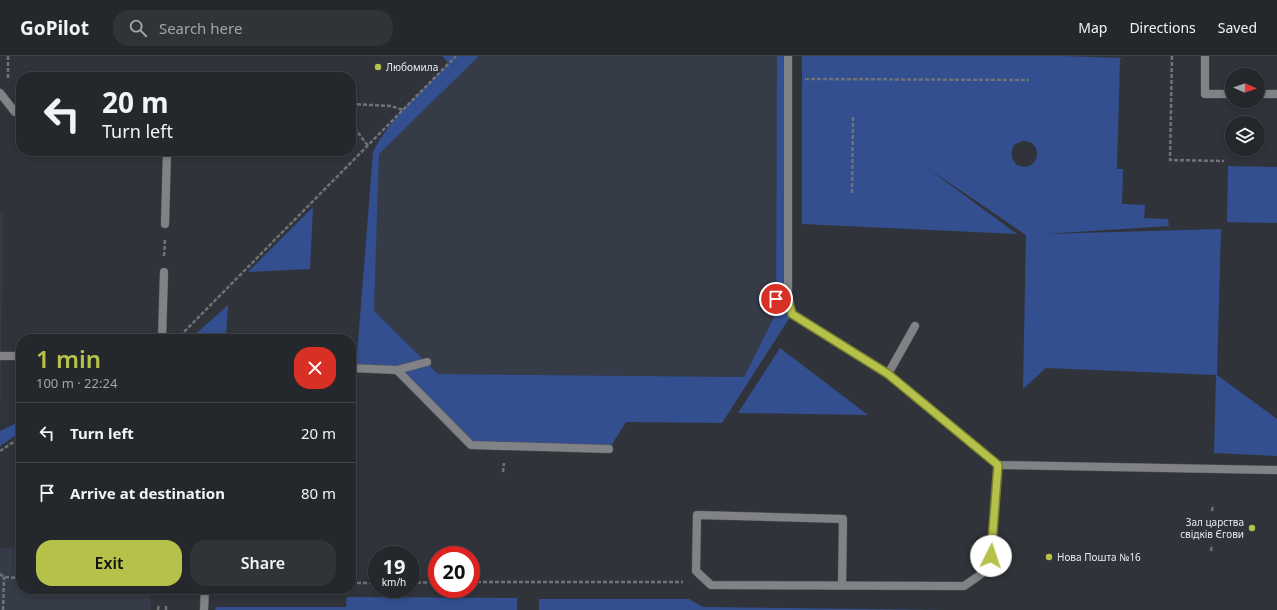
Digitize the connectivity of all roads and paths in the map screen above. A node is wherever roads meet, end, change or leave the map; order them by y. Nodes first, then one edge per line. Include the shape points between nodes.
1 (8, 56) edge
2 (456, 56) edge
3 (788, 56) edge
4 (1172, 56) edge
5 (1205, 56) edge
6 (802, 78) dead end
7 (1028, 80) dead end
8 (8, 84) dead end
9 (0, 93) edge
10 (1225, 94) edge
11 (1265, 94) edge
12 (1277, 94) edge
13 (356, 104) edge
14 (403, 110) junction
15 (16, 112) edge
16 (853, 115) dead end
17 (356, 130) edge
18 (368, 146) junction
19 (167, 156) edge
20 (1224, 161) dead end
21 (852, 193) dead end
22 (165, 224) joint
23 (164, 272) joint
24 (776, 299) dead end
25 (788, 299) junction
26 (915, 326) dead end
27 (162, 334) edge
28 (181, 334) edge
29 (0, 356) edge
30 (16, 356) edge
31 (427, 362) dead end
32 (356, 368) edge
33 (397, 370) junction
34 (888, 374) junction
35 (16, 440) edge
36 (609, 449) dead end
37 (0, 451) edge
38 (998, 465) junction
39 (1277, 470) edge
40 (1213, 504) dead end
41 (1212, 511) dead end
42 (1212, 545) dead end
43 (1211, 551) dead end
44 (0, 574) edge
45 (4, 577) junction
46 (16, 578) edge
47 (480, 582) edge
48 (688, 582) dead end
49 (356, 583) edge
50 (368, 583) edge
51 (842, 586) junction
52 (205, 594) edge
53 (159, 604) dead end
54 (166, 604) dead end
55 (3, 610) edge
56 (158, 610) edge
57 (166, 610) edge
58 (204, 610) edge

1 - 8 path
2 - 14 path
3 - 25 lane
4 - 20 path via 1170,160
5 - 10 lane via 1205,94
6 - 7 path
9 - 15 lane
11 - 12 lane
13 - 14 path via 390,106
14 - 18 path
16 - 21 path
17 - 18 path
18 - 28 path
19 - 22 lane
22 - 23 path
23 - 27 lane
24 - 25 lane
25 - 34 lane via 792,314
26 - 34 lane
29 - 30 lane
31 - 33 lane
32 - 33 lane
33 - 36 lane via 471,445
34 - 38 lane
35 - 37 path
38 - 39 lane
38 - 51 lane via 991,556 980,575 964,586
40 - 41 path
42 - 43 path
44 - 45 path
45 - 46 path
45 - 55 path
47 - 48 path
49 - 50 path
51 - 51 lane via 711,585 696,571 697,515 843,519
52 - 58 lane
53 - 56 path
54 - 57 path

